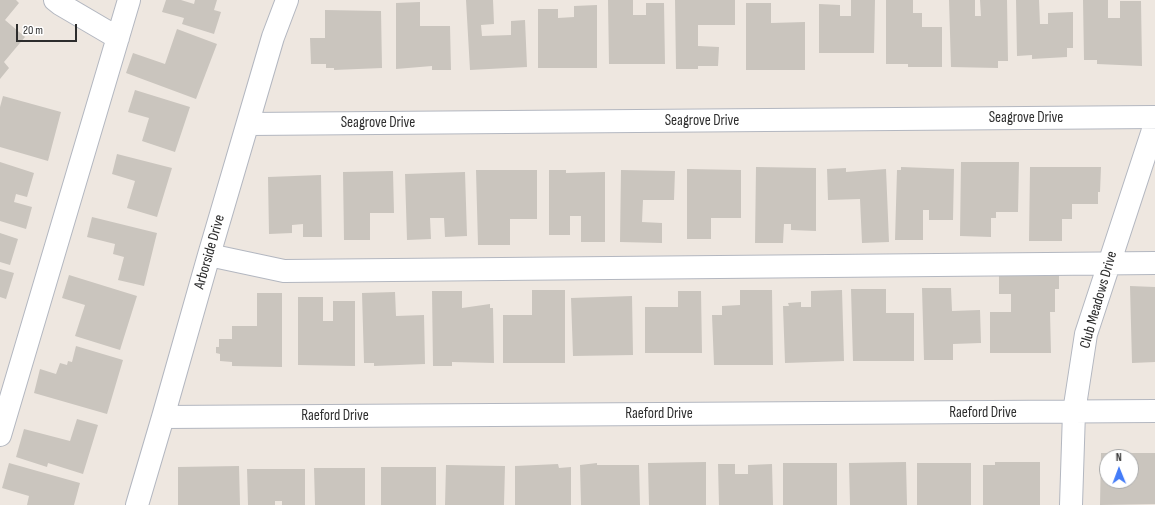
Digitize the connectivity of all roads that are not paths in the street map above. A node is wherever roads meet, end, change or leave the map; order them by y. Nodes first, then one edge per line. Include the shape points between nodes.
1 (55, 0) edge
2 (129, 0) edge
3 (288, 0) edge
4 (118, 38) junction
5 (1155, 117) edge
6 (248, 124) junction
7 (1155, 124) edge
8 (209, 255) junction
9 (1109, 263) junction
10 (1155, 263) edge
11 (1155, 411) edge
12 (1074, 412) junction
13 (163, 417) junction
14 (0, 435) edge
15 (137, 505) edge
16 (1071, 505) edge

1 - 4 street
2 - 4 street
3 - 6 street, Arborside Drive via 273,37
4 - 14 street
5 - 6 street, Seagrove Drive
6 - 8 street, Arborside Drive
7 - 9 street, Club Meadows Drive
8 - 9 street via 284,271
8 - 13 street, Arborside Drive
9 - 10 street
9 - 12 street, Club Meadows Drive via 1086,334
11 - 12 street, Raeford Drive
12 - 13 street, Raeford Drive
12 - 16 street, Club Meadows Drive
13 - 15 street, Arborside Drive

